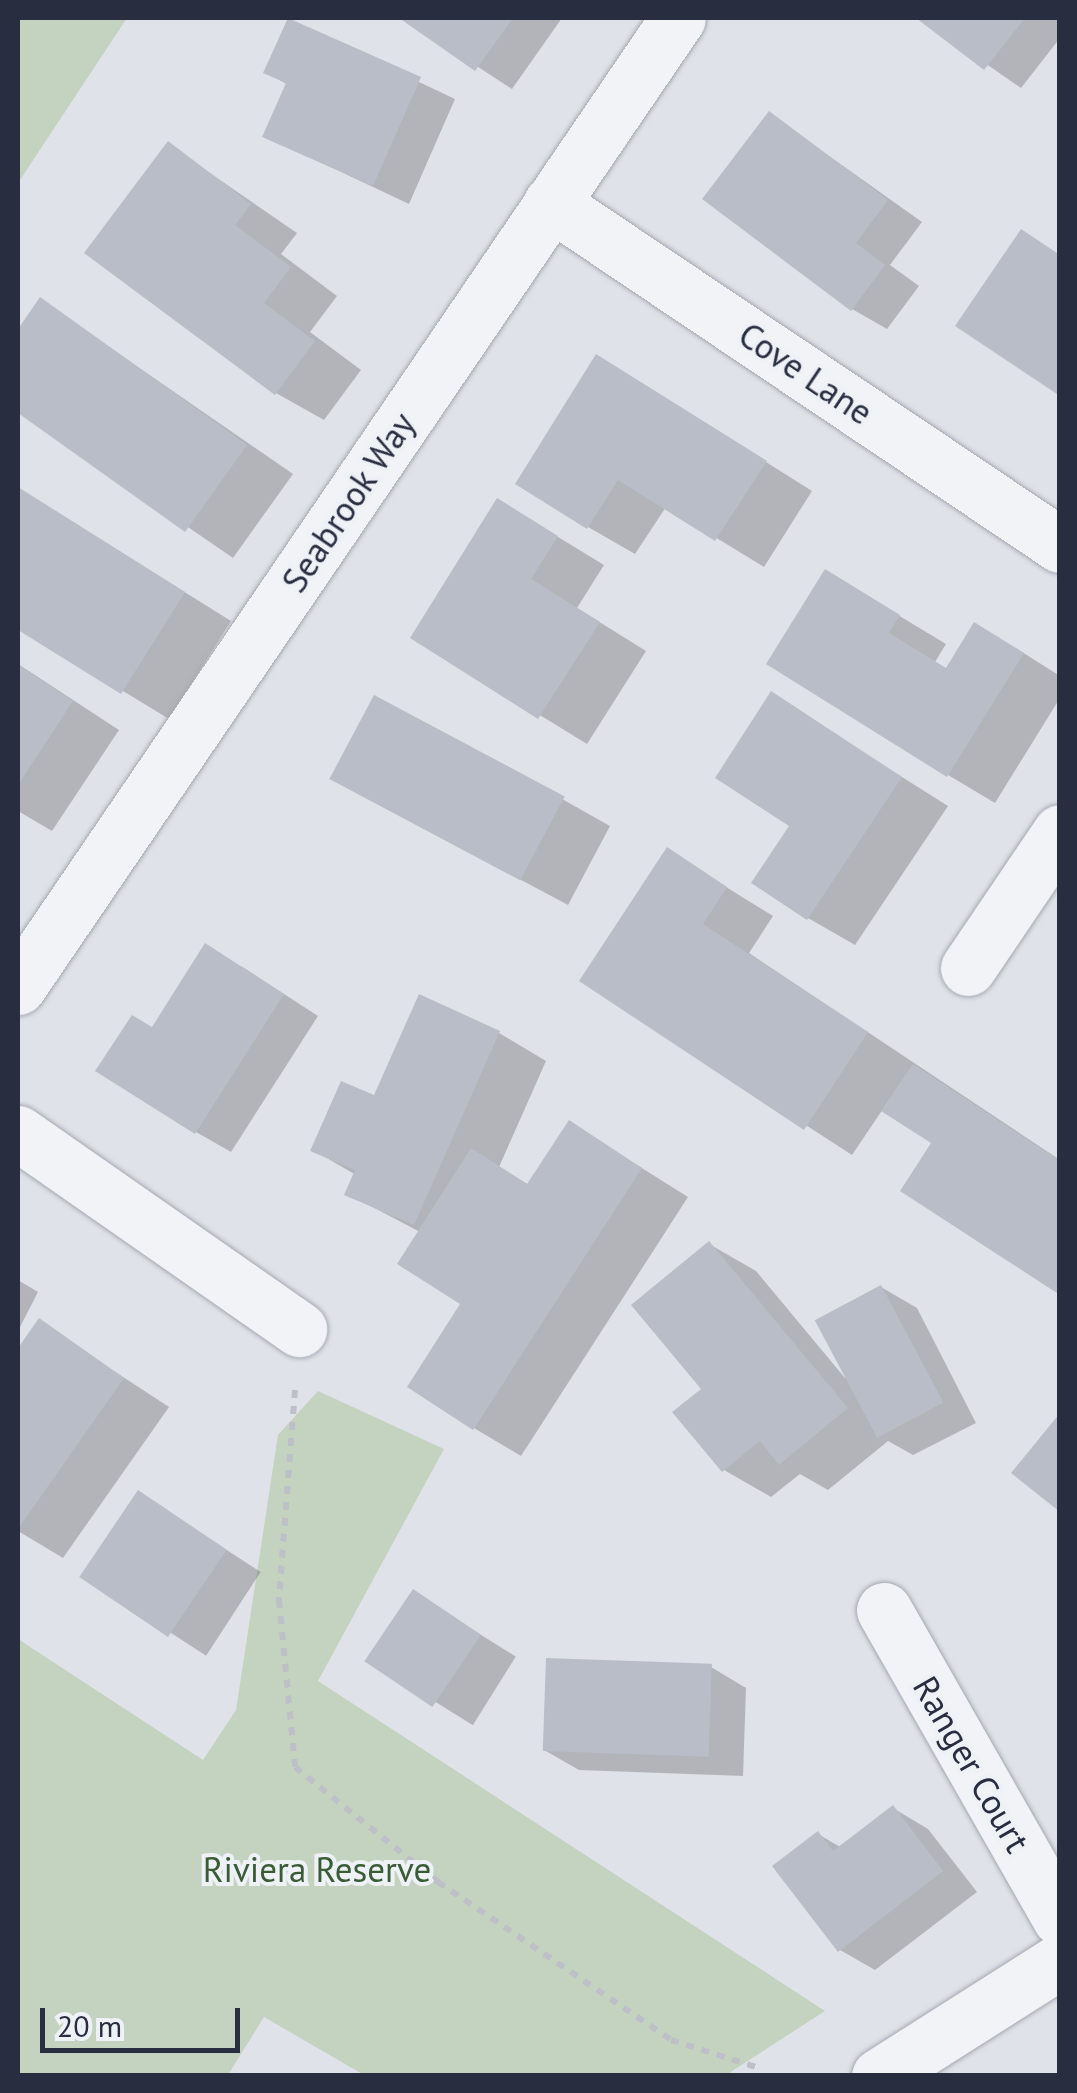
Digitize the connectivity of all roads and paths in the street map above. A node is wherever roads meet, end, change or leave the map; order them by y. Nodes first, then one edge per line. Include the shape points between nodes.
1 (678, 18) edge
2 (551, 203) junction
3 (1060, 545) edge
4 (1060, 832) edge
5 (968, 968) dead end
6 (18, 987) edge
7 (18, 1133) edge
8 (299, 1330) joint
9 (884, 1610) dead end
10 (1060, 1918) edge
11 (1060, 1961) edge
12 (759, 2068) dead end
13 (878, 2076) edge

1 - 2 street, Seabrook Way
2 - 3 street, Cove Lane
2 - 6 street, Seabrook Way
4 - 5 street
7 - 8 street
8 - 12 path via 279,1600 294,1767 438,1882 671,2040
9 - 10 street, Ranger Court
11 - 13 street

